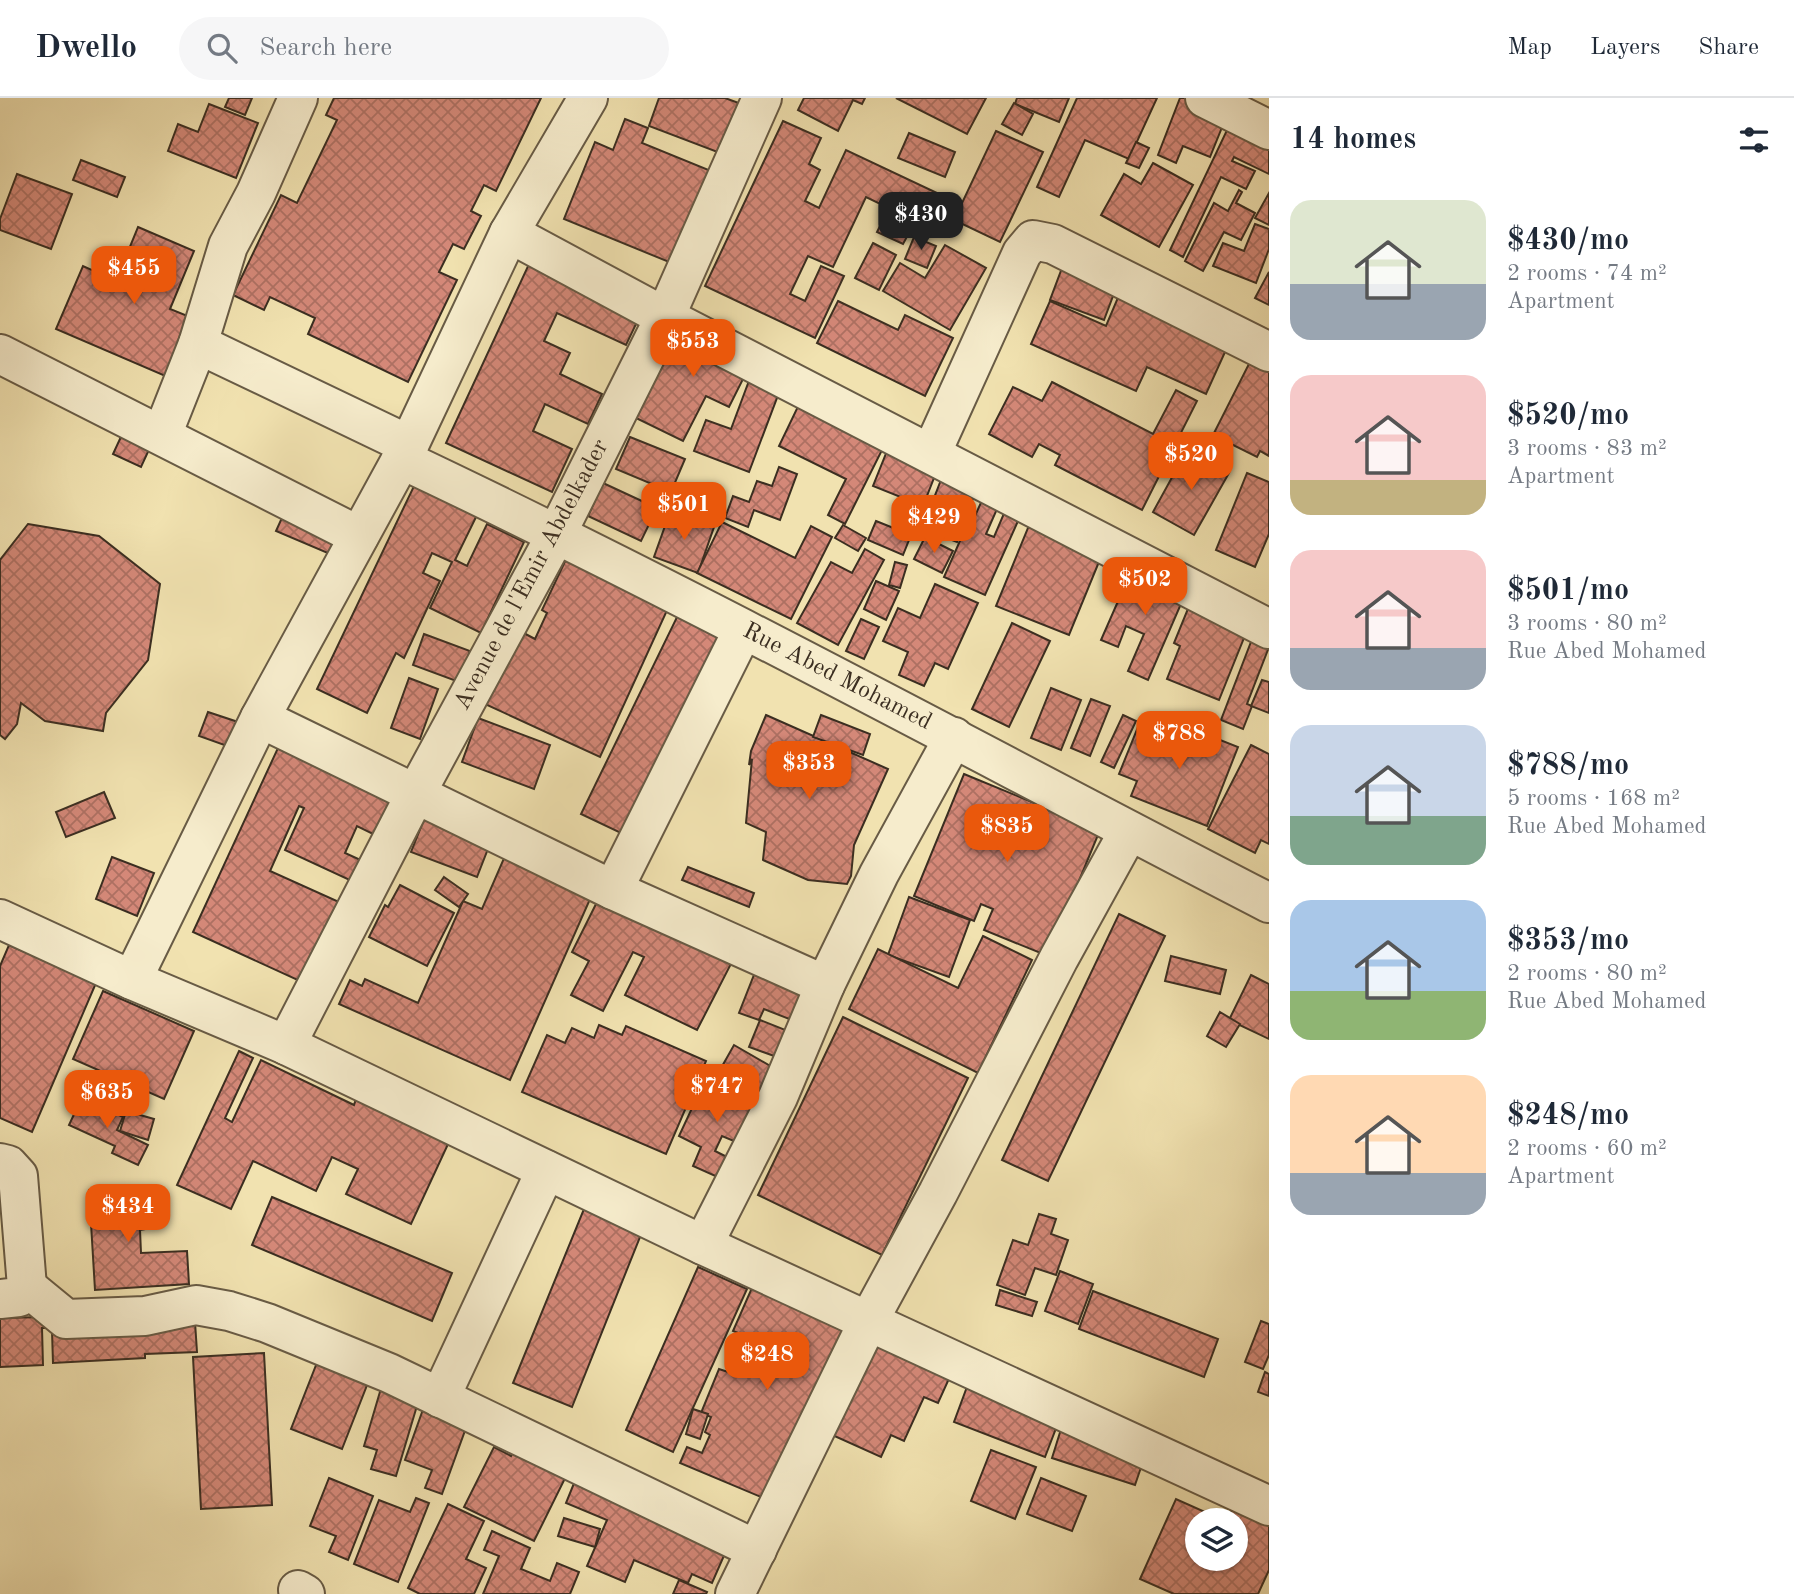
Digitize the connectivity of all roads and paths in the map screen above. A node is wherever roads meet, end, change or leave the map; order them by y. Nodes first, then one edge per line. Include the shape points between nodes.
1 (298, 98) edge
2 (588, 98) edge
3 (762, 98) edge
4 (1205, 98) edge
5 (1269, 130) edge
6 (509, 233) junction
7 (665, 317) junction
8 (198, 344) junction
9 (1269, 352) edge
10 (0, 354) edge
11 (162, 435) junction
12 (405, 452) junction
13 (931, 454) junction
14 (556, 533) junction
15 (359, 536) junction
16 (1269, 629) edge
17 (743, 630) junction
18 (260, 718) junction
19 (954, 737) junction
20 (415, 795) junction
21 (1129, 831) junction
22 (613, 890) junction
23 (1269, 903) edge
24 (0, 919) edge
25 (132, 980) junction
26 (825, 985) junction
27 (286, 1045) junction
28 (0, 1163) edge
29 (546, 1170) junction
30 (703, 1245) junction
31 (14, 1293) edge
32 (869, 1320) junction
33 (440, 1398) junction
34 (1269, 1506) edge
35 (757, 1550) junction
36 (735, 1594) edge

1 - 8 street via 229,246
2 - 6 street
3 - 7 street, Avenue de l'Emir Abdelkader
4 - 5 street
6 - 7 street
6 - 12 street
7 - 13 street
7 - 14 street, Avenue de l'Emir Abdelkader
8 - 11 street
8 - 12 street, Rue Abed Mohamed
9 - 13 street via 1053,244 1033,240 1022,253
10 - 11 street
11 - 15 street
12 - 14 street, Rue Abed Mohamed
12 - 15 street
13 - 16 street
14 - 17 street, Rue Abed Mohamed
14 - 20 street, Avenue de l'Emir Abdelkader
15 - 18 street
17 - 19 street, Rue Abed Mohamed
17 - 22 street
18 - 20 street
18 - 25 street
19 - 21 street, Rue Abed Mohamed
19 - 26 street
20 - 22 street
20 - 27 street, Avenue de l'Emir Abdelkader
21 - 23 street, Rue Abed Mohamed
21 - 32 street
22 - 26 street
24 - 25 street
25 - 27 street
26 - 30 street via 778,1097
27 - 29 street
28 - 31 street via 18,1176
29 - 30 street
29 - 33 street
30 - 32 street
31 - 33 street via 66,1319 145,1316 196,1305 229,1311
32 - 34 street
32 - 35 street
33 - 35 street
35 - 36 street

